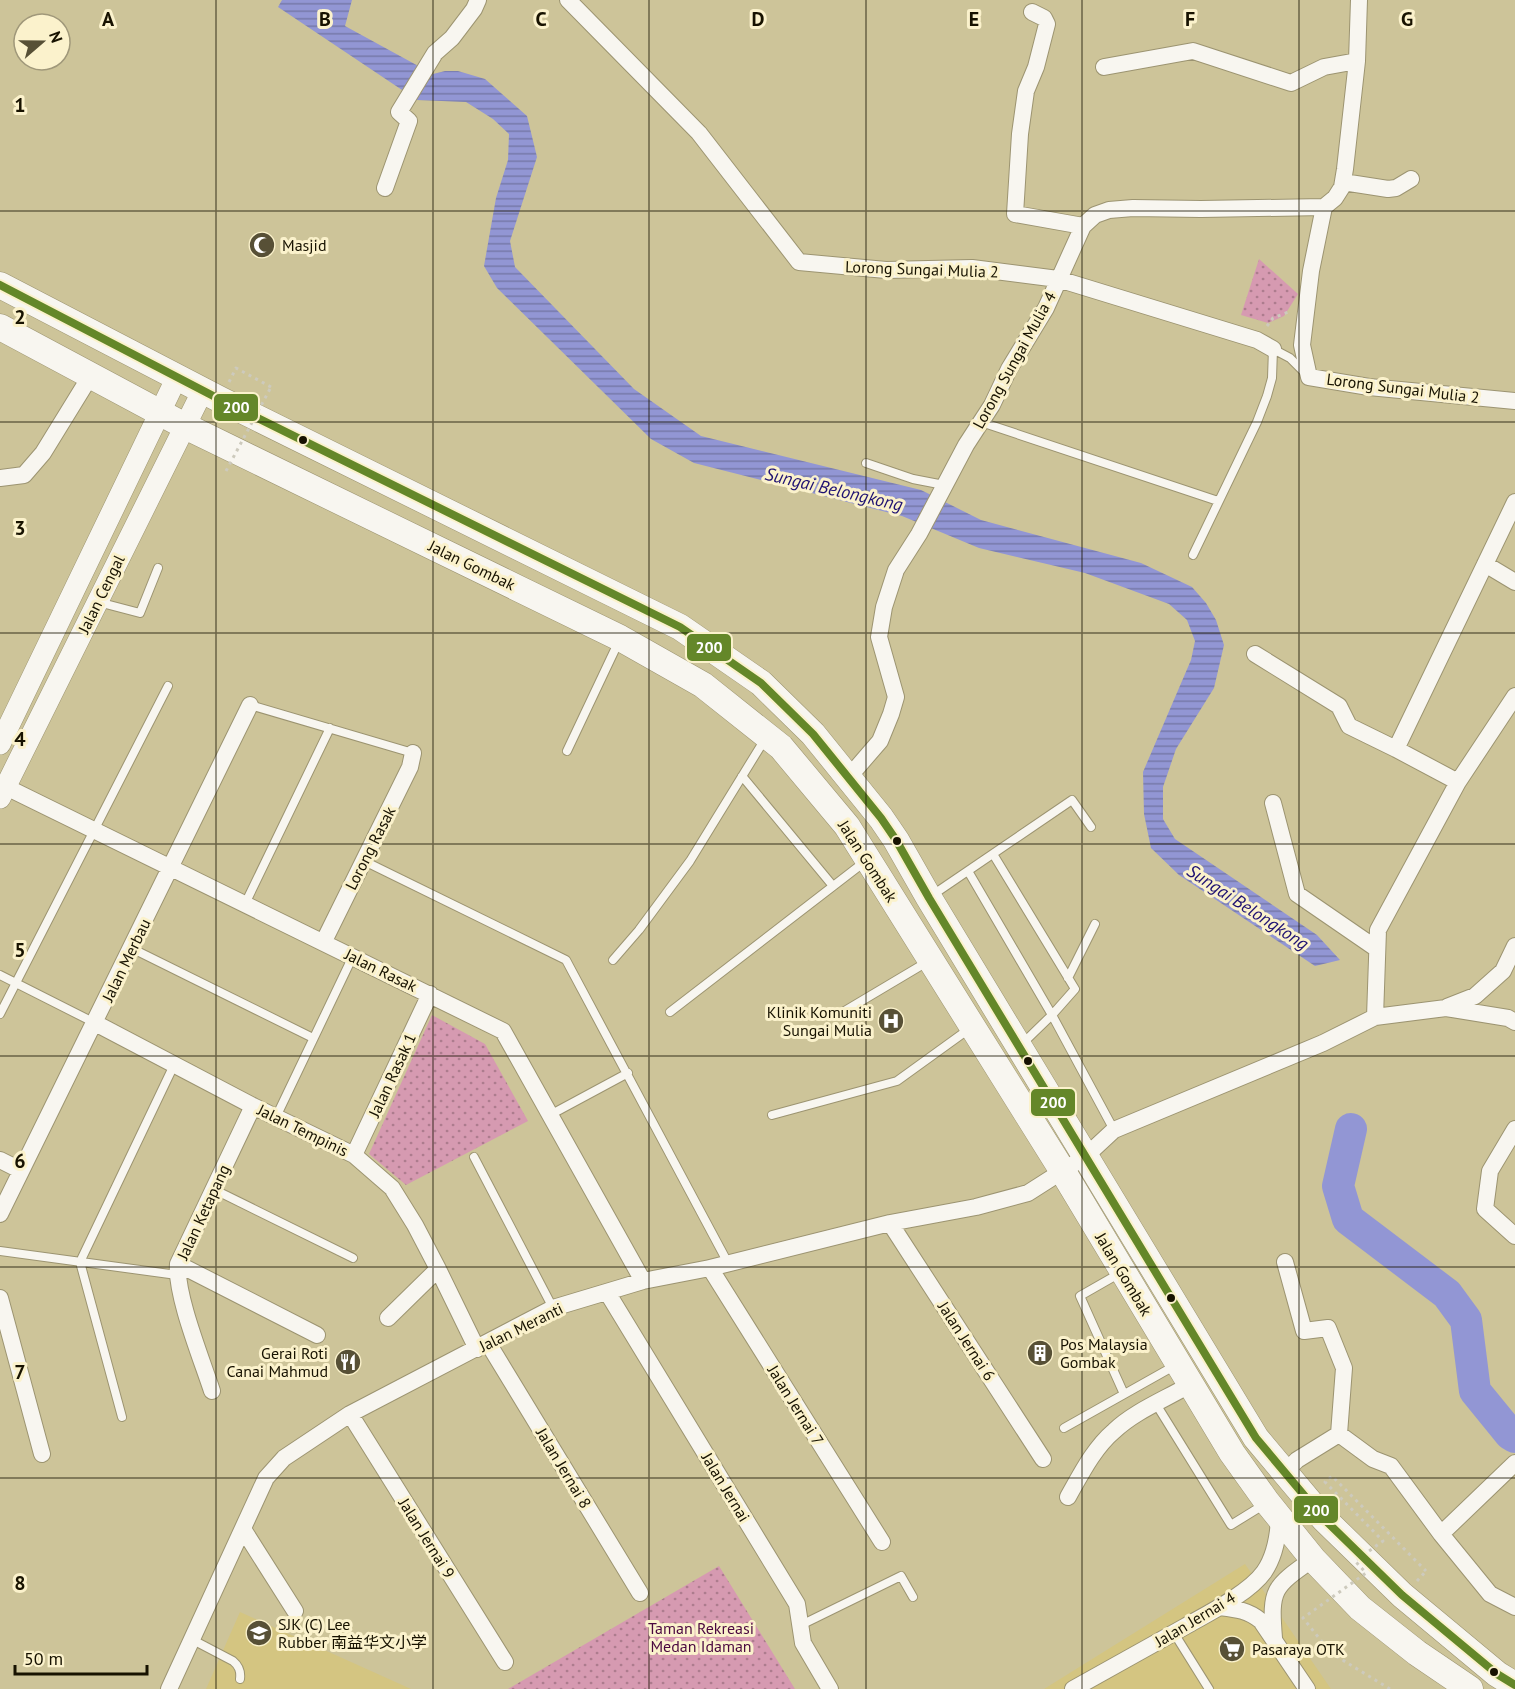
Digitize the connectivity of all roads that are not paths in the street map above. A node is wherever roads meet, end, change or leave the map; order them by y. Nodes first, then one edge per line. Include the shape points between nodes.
1 (477, 0) edge
2 (568, 0) edge
3 (1359, 0) edge
4 (1032, 12) dead end
5 (1358, 61) junction
6 (1104, 67) dead end
7 (1412, 179) dead end
8 (1343, 182) junction
9 (385, 188) dead end
10 (1324, 207) junction
11 (1083, 226) junction
12 (1058, 279) junction
13 (0, 285) edge
14 (0, 327) edge
15 (1273, 349) junction
16 (91, 375) junction
17 (177, 377) junction
18 (1309, 377) junction
19 (202, 390) junction
20 (1515, 401) edge
21 (160, 412) junction
22 (981, 422) junction
23 (185, 426) junction
24 (866, 463) dead end
25 (0, 478) edge
26 (942, 488) junction
27 (1218, 501) junction
28 (1515, 502) edge
29 (1193, 555) dead end
30 (1485, 564) junction
31 (158, 568) dead end
32 (1515, 582) edge
33 (98, 602) junction
34 (620, 638) junction
35 (1255, 654) dead end
36 (168, 686) dead end
37 (1515, 696) edge
38 (250, 705) joint
39 (1509, 719) edge
40 (330, 728) junction
41 (767, 736) junction
42 (0, 744) edge
43 (1396, 749) junction
44 (567, 751) dead end
45 (413, 753) joint
46 (742, 776) junction
47 (848, 777) junction
48 (1458, 782) junction
49 (2, 790) edge
50 (1272, 803) dead end
51 (1091, 827) dead end
52 (95, 831) junction
53 (993, 854) junction
54 (362, 860) junction
55 (868, 860) junction
56 (170, 869) junction
57 (968, 871) junction
58 (833, 886) junction
59 (929, 898) junction
60 (244, 904) junction
61 (1095, 924) dead end
62 (324, 941) junction
63 (1515, 946) edge
64 (131, 948) junction
65 (1377, 949) junction
66 (353, 956) junction
67 (613, 960) dead end
68 (930, 960) junction
69 (0, 975) edge
70 (1068, 978) junction
71 (15, 983) junction
72 (430, 994) junction
73 (1446, 1008) junction
74 (670, 1012) dead end
75 (843, 1012) dead end
76 (0, 1014) edge
77 (1052, 1015) junction
78 (1375, 1017) junction
79 (1515, 1022) edge
80 (95, 1023) junction
81 (972, 1027) junction
82 (313, 1038) junction
83 (1020, 1046) junction
84 (174, 1065) junction
85 (628, 1073) junction
86 (253, 1106) junction
87 (550, 1115) junction
88 (772, 1115) dead end
89 (276, 1117) junction
90 (1515, 1129) edge
91 (1114, 1130) junction
92 (354, 1155) junction
93 (1086, 1156) junction
94 (474, 1157) dead end
95 (0, 1160) edge
96 (20, 1170) junction
97 (1062, 1170) junction
98 (213, 1189) junction
99 (0, 1214) edge
100 (890, 1223) junction
101 (1515, 1236) edge
102 (0, 1251) edge
103 (353, 1257) dead end
104 (80, 1262) junction
105 (1285, 1262) dead end
106 (728, 1263) junction
107 (710, 1268) junction
108 (438, 1269) junction
109 (178, 1270) junction
110 (1122, 1272) junction
111 (643, 1281) junction
112 (607, 1292) junction
113 (0, 1298) edge
114 (553, 1308) junction
115 (388, 1318) dead end
116 (4, 1332) edge
117 (317, 1335) dead end
118 (482, 1346) junction
119 (1185, 1374) junction
120 (212, 1391) dead end
121 (1124, 1394) junction
122 (1156, 1404) junction
123 (350, 1414) junction
124 (122, 1417) dead end
125 (1064, 1428) dead end
126 (1340, 1434) junction
127 (1256, 1438) junction
128 (42, 1454) dead end
129 (1043, 1459) dead end
130 (1515, 1463) edge
131 (1285, 1472) junction
132 (1068, 1497) dead end
133 (1273, 1511) junction
134 (243, 1529) junction
135 (1441, 1534) junction
136 (882, 1542) dead end
137 (1313, 1559) junction
138 (640, 1593) dead end
139 (913, 1597) dead end
140 (1219, 1607) junction
141 (1515, 1607) edge
142 (295, 1611) dead end
143 (801, 1625) junction
144 (1174, 1633) junction
145 (1274, 1638) junction
146 (191, 1639) junction
147 (505, 1662) dead end
148 (240, 1679) dead end
149 (1101, 1682) edge
150 (1515, 1685) edge
151 (169, 1689) edge
152 (830, 1689) edge
153 (1073, 1689) edge
154 (1209, 1689) edge
155 (1307, 1689) edge
156 (1470, 1689) edge

1 - 9 street via 452,38 435,53 399,112 409,121
2 - 12 street, Lorong Sungai Mulia 2 via 699,133 799,262 886,270 972,268
3 - 5 street
4 - 11 street via 1047,24 1026,91 1015,214
5 - 6 street via 1324,67 1291,83 1193,51
5 - 8 street
7 - 8 street via 1389,189
8 - 10 street via 1335,198
10 - 11 street via 1133,208 1095,215
10 - 18 street via 1316,238 1302,345
11 - 12 street, Lorong Sungai Mulia 4
12 - 15 street, Lorong Sungai Mulia 2 via 1257,340
12 - 22 street, Lorong Sungai Mulia 4 via 1046,308
13 - 17 main road, Jalan Gombak
14 - 16 main road, Jalan Gombak
15 - 18 lane, Lorong Sungai Mulia 2 via 1290,358
15 - 27 lane via 1267,396
16 - 21 main road, Jalan Gombak
16 - 25 street via 24,475
17 - 19 main road, Jalan Gombak
17 - 21 street, Jalan Cengal
18 - 20 street, Lorong Sungai Mulia 2
19 - 23 street, Jalan Cengal
19 - 47 main road, Jalan Gombak via 680,627 761,683 813,734
21 - 23 main road, Jalan Gombak
21 - 42 street, Jalan Cengal
22 - 26 street, Lorong Sungai Mulia 4
22 - 27 lane
23 - 33 street, Jalan Cengal
23 - 34 main road, Jalan Gombak
24 - 26 lane
26 - 47 street, Lorong Sungai Mulia 4 via 896,570 884,607 879,637 896,697 891,714 880,741
27 - 29 lane
28 - 30 street
30 - 32 street
30 - 43 street
31 - 33 lane via 140,613
33 - 49 street, Jalan Cengal
34 - 41 main road, Jalan Gombak via 703,685
34 - 44 lane
35 - 43 street via 1340,706 1349,726
36 - 52 lane
37 - 39 street
38 - 40 lane
38 - 56 street, Jalan Merbau
39 - 48 street
40 - 45 lane
40 - 60 lane
41 - 46 lane
41 - 55 main road, Jalan Gombak via 781,747 847,826
43 - 48 street
45 - 54 street, Lorong Rasak via 410,767
46 - 58 lane
46 - 67 lane via 690,861
47 - 59 main road, Jalan Gombak via 896,840
48 - 65 street via 1378,930
49 - 52 street, Jalan Rasak
50 - 65 street via 1297,894
51 - 53 lane via 1072,800
52 - 56 street, Jalan Rasak
52 - 71 lane
53 - 57 lane
53 - 70 lane
54 - 62 street, Lorong Rasak
54 - 85 lane via 566,960
55 - 58 lane
55 - 68 main road, Jalan Gombak
56 - 60 street, Jalan Rasak
56 - 64 street, Jalan Merbau
57 - 59 lane
57 - 77 lane
58 - 74 lane
59 - 83 main road, Jalan Gombak
60 - 62 street, Jalan Rasak
61 - 70 lane
62 - 66 street, Jalan Rasak
63 - 73 street via 1503,970 1475,996
64 - 80 street, Jalan Merbau
64 - 82 lane
65 - 78 street
66 - 72 street, Jalan Rasak
66 - 82 lane
68 - 75 lane
68 - 81 main road, Jalan Gombak
69 - 71 lane
70 - 77 lane via 1075,989
71 - 76 lane
71 - 80 lane
72 - 87 street, Jalan Rasak via 503,1031
72 - 92 street, Jalan Rasak 1
73 - 78 street
73 - 79 street
77 - 83 lane
77 - 91 lane
78 - 91 street via 1323,1043
80 - 84 street, Jalan Tempinis
80 - 96 street, Jalan Merbau
81 - 88 lane via 897,1081
81 - 97 main road, Jalan Gombak
82 - 89 lane
83 - 93 main road, Jalan Gombak
84 - 86 street, Jalan Tempinis
84 - 104 lane
85 - 87 lane
85 - 106 lane
86 - 89 street, Jalan Tempinis
86 - 98 street, Jalan Ketapang
87 - 111 street, Jalan Rasak
89 - 92 street, Jalan Tempinis
90 - 101 street via 1490,1171 1485,1209
91 - 93 street, Jalan Meranti
92 - 108 street, Jalan Tempinis via 392,1188
93 - 97 street, Jalan Meranti
93 - 127 main road, Jalan Gombak
94 - 114 lane
95 - 96 street
96 - 99 street, Jalan Merbau
97 - 100 street, Jalan Meranti via 1028,1193
97 - 110 main road, Jalan Gombak
98 - 103 lane
98 - 109 street, Jalan Ketapang
100 - 106 street, Jalan Meranti
100 - 129 street, Jalan Jernai 6
102 - 104 lane
104 - 109 lane
104 - 124 lane
105 - 126 street via 1304,1331 1328,1328 1344,1368
106 - 107 street, Jalan Meranti
107 - 111 street, Jalan Meranti
107 - 136 street, Jalan Jernai 7
108 - 115 street
108 - 118 street, Jalan Tempinis
109 - 117 street
109 - 120 street, Jalan Ketapang
110 - 119 main road, Jalan Gombak
110 - 121 lane via 1080,1296
111 - 112 street, Jalan Meranti
112 - 114 street, Jalan Meranti
112 - 143 street, Jalan Jernai via 797,1604
113 - 116 street
114 - 118 street, Jalan Meranti
116 - 128 street
118 - 123 street, Jalan Meranti
118 - 138 street, Jalan Jernai 8
119 - 121 lane
119 - 122 street
119 - 133 main road, Jalan Gombak via 1232,1454
121 - 125 lane
122 - 132 street via 1114,1431 1093,1455
122 - 133 lane via 1231,1525
123 - 134 street, Jalan Meranti via 284,1458 266,1478
123 - 147 street, Jalan Jernai 9
126 - 131 street via 1297,1460
126 - 135 street via 1373,1460 1391,1466
127 - 131 main road, Jalan Gombak
127 - 137 main road via 1262,1465 1299,1516 1316,1551
130 - 135 street
131 - 150 main road, Jalan Gombak via 1324,1519 1402,1595
133 - 137 main road, Jalan Gombak
133 - 140 street, Jalan Jernai 4 via 1278,1537 1265,1571
134 - 142 street
134 - 146 street, Jalan Meranti
135 - 141 street via 1490,1594
137 - 145 street via 1279,1585 1273,1597
137 - 156 main road, Jalan Gombak via 1360,1608
139 - 143 lane via 901,1576
140 - 144 street, Jalan Jernai 4
140 - 145 street via 1251,1613
143 - 152 street, Jalan Jernai via 803,1643
144 - 149 street, Jalan Jernai 4
144 - 154 lane
145 - 155 street
146 - 148 lane via 233,1660 241,1673
146 - 151 street, Jalan Meranti
149 - 153 street, Jalan Jernai 4

